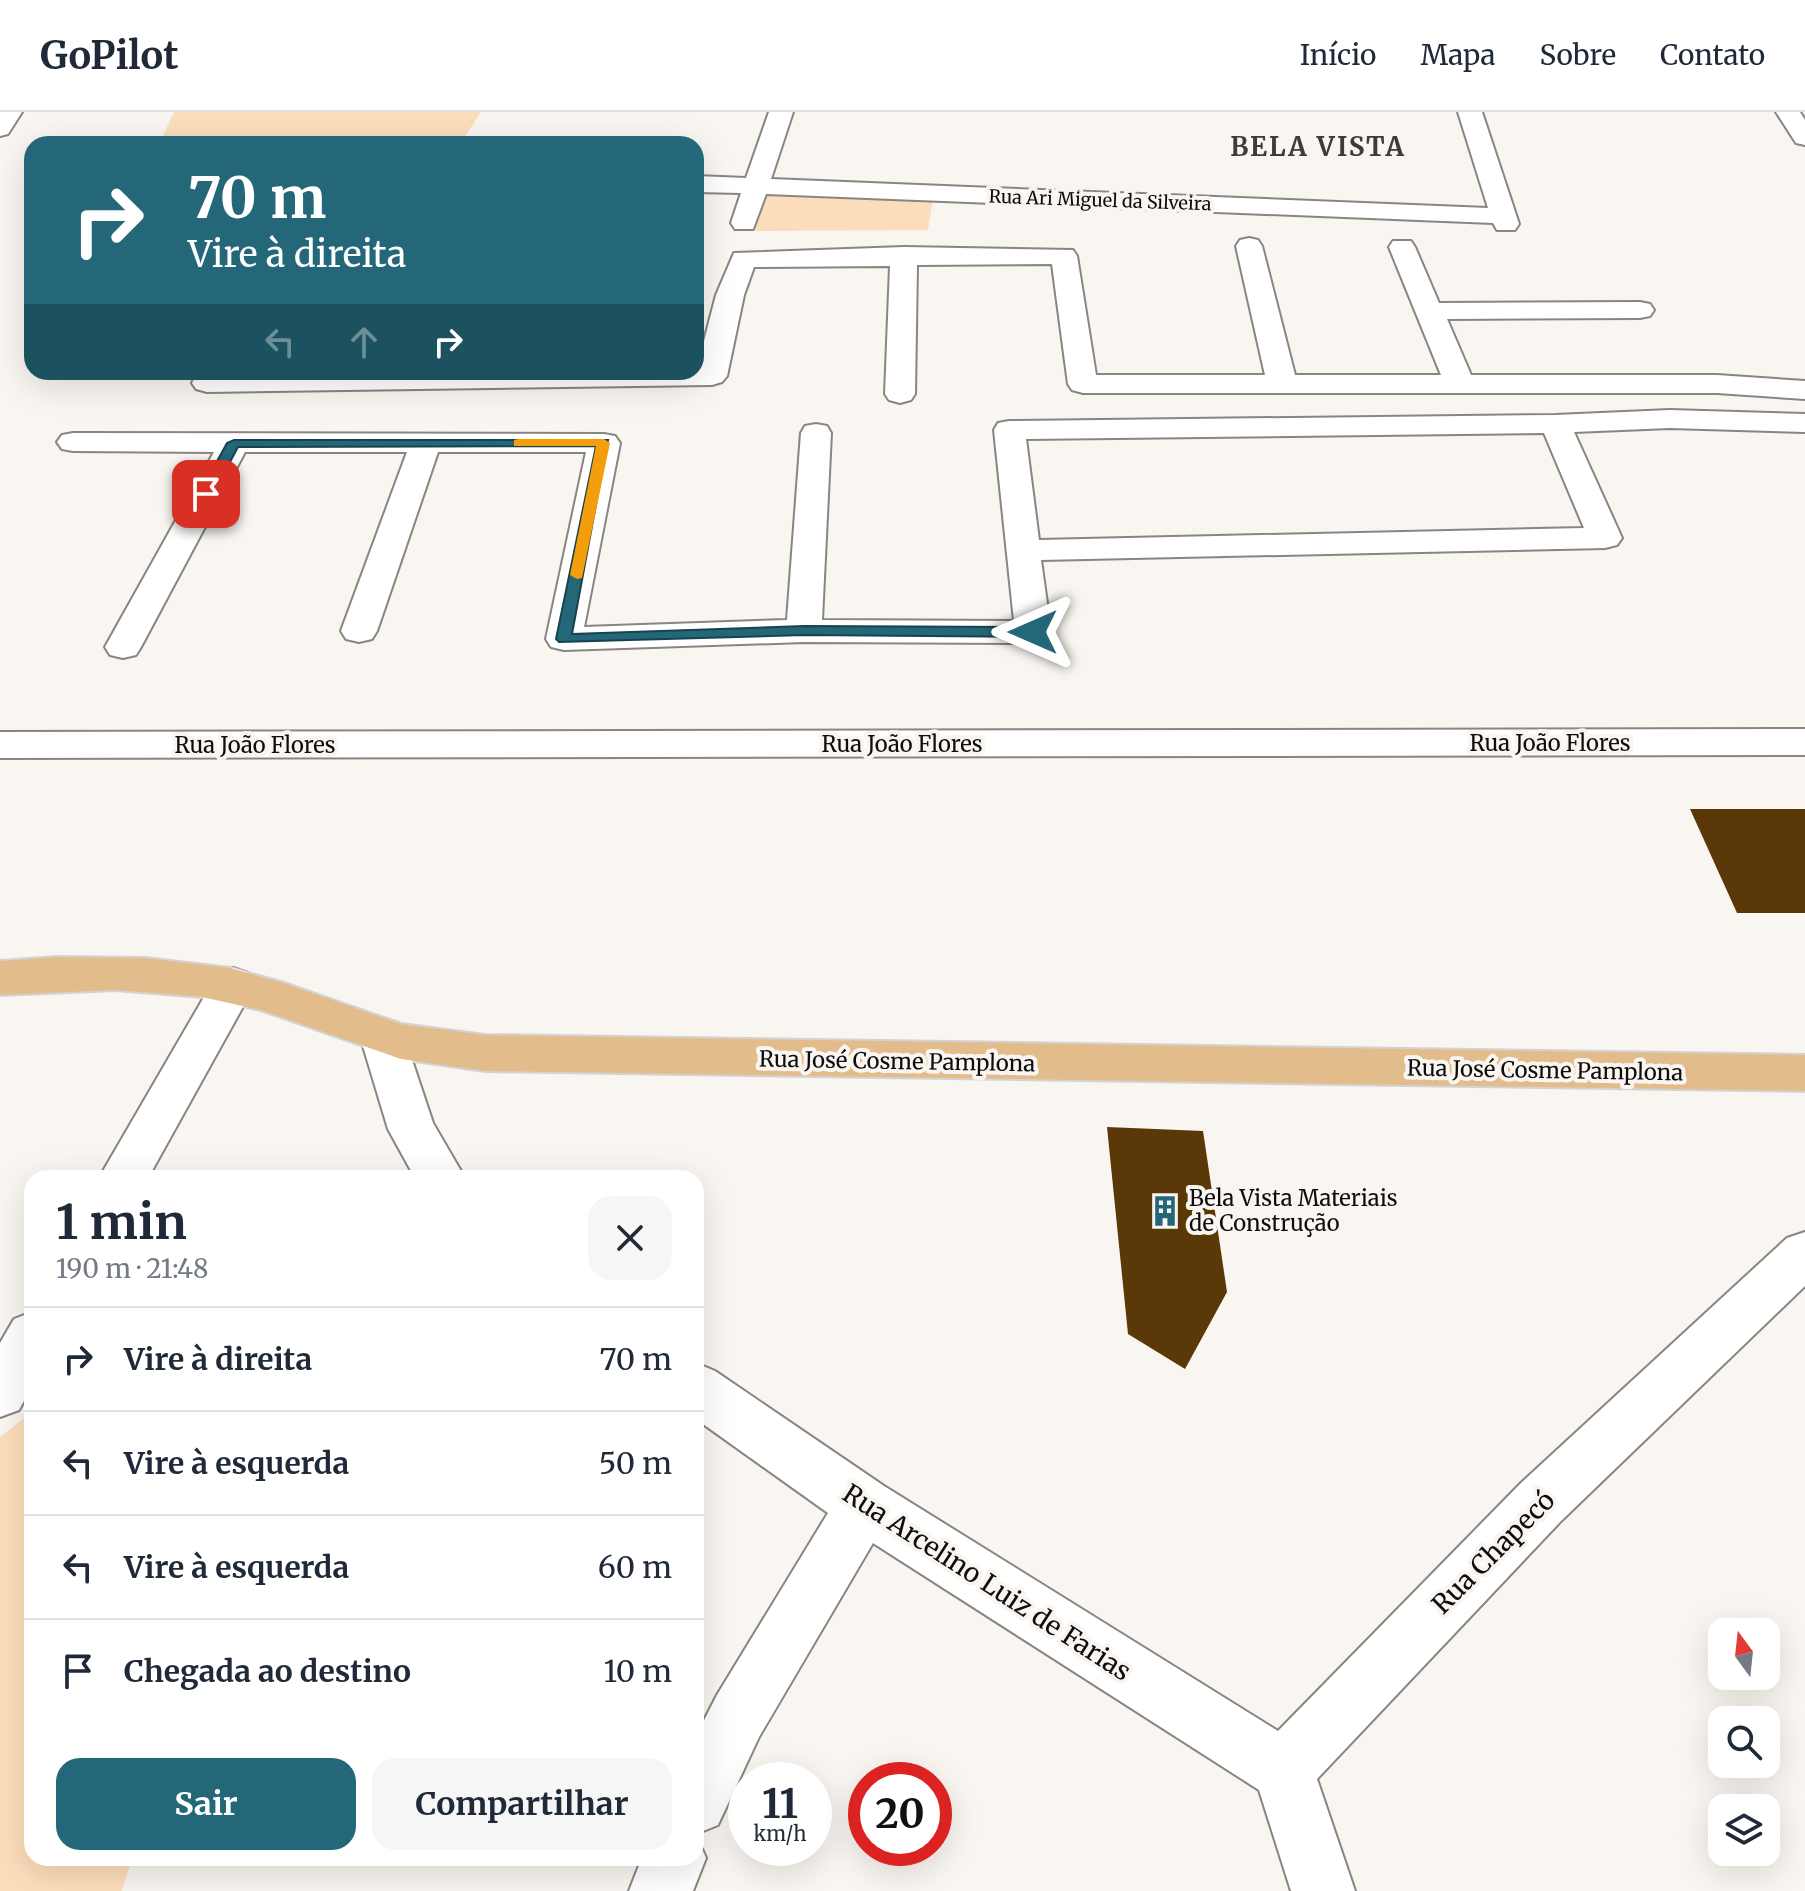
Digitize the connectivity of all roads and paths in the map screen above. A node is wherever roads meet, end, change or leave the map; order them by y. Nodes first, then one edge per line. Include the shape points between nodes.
1 (10, 112) edge
2 (781, 112) edge
3 (1470, 112) edge
4 (1788, 112) edge
5 (0, 129) edge
6 (1805, 138) edge
7 (704, 184) edge
8 (756, 187) junction
9 (744, 223) dead end
10 (1249, 246) dead end
11 (1402, 247) dead end
12 (904, 255) junction
13 (1640, 310) dead end
14 (1429, 311) junction
15 (704, 376) edge
16 (209, 380) edge
17 (423, 380) edge
18 (1282, 383) junction
19 (1460, 384) junction
20 (1805, 390) edge
21 (900, 394) dead end
22 (1805, 423) edge
23 (1555, 424) junction
24 (816, 433) dead end
25 (73, 442) dead end
26 (234, 443) junction
27 (426, 443) junction
28 (1023, 550) junction
29 (359, 631) dead end
30 (804, 631) junction
31 (123, 647) dead end
32 (1805, 742) edge
33 (0, 745) edge
34 (0, 978) edge
35 (233, 985) junction
36 (382, 1036) junction
37 (1805, 1073) edge
38 (128, 1170) edge
39 (436, 1170) edge
40 (1805, 1254) edge
41 (24, 1350) edge
42 (0, 1392) edge
43 (704, 1394) edge
44 (864, 1505) junction
45 (1283, 1770) junction
46 (704, 1786) edge
47 (671, 1866) edge
48 (661, 1891) edge
49 (1323, 1891) edge

1 - 5 street
2 - 8 street
3 - 8 street, Rua Ari Miguel da Silveira via 1505,220
4 - 6 street
7 - 8 street, Rua Ari Miguel da Silveira
8 - 9 street
10 - 18 street
11 - 14 street
12 - 15 street via 743,259 719,295 712,376
12 - 18 street via 1064,256 1083,384
12 - 21 street
13 - 14 street
14 - 19 street
16 - 17 street
18 - 19 street
19 - 20 street via 1717,384
22 - 23 street via 1670,419
23 - 28 street via 1009,430
23 - 28 street via 1605,538
24 - 30 street
25 - 26 street
26 - 27 street
26 - 31 street
27 - 29 street
27 - 30 street via 604,443 564,639
28 - 30 street via 1033,632
32 - 33 street, Rua João Flores
34 - 35 main road, Rua José Cosme Pamplona via 106,974
35 - 36 main road, Rua José Cosme Pamplona
35 - 38 street
36 - 37 main road, Rua José Cosme Pamplona via 469,1053 548,1056
36 - 39 street via 411,1129
40 - 45 street, Rua Chapecó via 1541,1502
41 - 42 street
43 - 44 street, Rua Arcelino Luiz de Farias
44 - 45 street, Rua Arcelino Luiz de Farias
44 - 46 street via 738,1716
45 - 49 street
47 - 48 street

